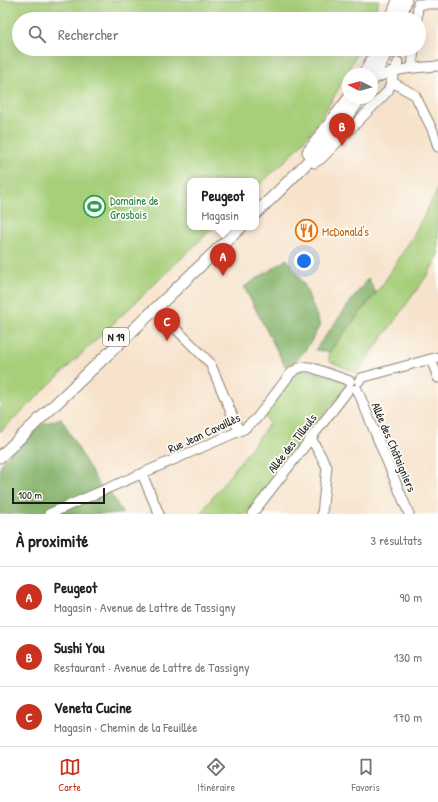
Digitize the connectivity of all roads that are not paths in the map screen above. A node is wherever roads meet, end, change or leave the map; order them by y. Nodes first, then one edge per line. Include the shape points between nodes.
1 (398, 0) edge
2 (406, 0) edge
3 (438, 4) edge
4 (394, 12) edge
5 (402, 12) edge
6 (417, 12) edge
7 (380, 56) edge
8 (381, 56) edge
9 (413, 56) edge
10 (396, 66) junction
11 (438, 66) edge
12 (374, 68) edge
13 (412, 68) junction
14 (378, 76) edge
15 (392, 82) junction
16 (345, 104) edge
17 (356, 104) edge
18 (438, 146) edge
19 (314, 164) dead end
20 (259, 200) edge
21 (259, 210) edge
22 (229, 230) edge
23 (238, 230) edge
24 (156, 308) junction
25 (434, 358) edge
26 (438, 378) edge
27 (354, 384) junction
28 (239, 431) junction
29 (311, 438) junction
30 (0, 448) edge
31 (0, 456) edge
32 (142, 474) junction
33 (49, 514) edge
34 (159, 514) edge
35 (252, 514) edge
36 (322, 514) edge
37 (409, 514) edge

1 - 4 main road
2 - 5 main road
3 - 6 street via 418,4
7 - 12 main road
8 - 10 street
9 - 13 street
10 - 13 street
10 - 14 street
10 - 15 street
11 - 13 street
15 - 18 street via 415,95 434,131
15 - 19 street via 388,91
16 - 20 main road via 305,155
17 - 21 main road via 317,152
22 - 30 main road, N 19
23 - 24 main road, N 19
24 - 28 street via 210,363
24 - 31 main road, N 19
25 - 26 street
25 - 27 street via 361,378
27 - 28 street, Rue Jean Cavaillès via 310,367 298,368 291,373 256,419
27 - 29 street, Allée des Tilleuls
27 - 37 street, Allée des Châtaigniers
28 - 32 street, Rue Jean Cavaillès
29 - 35 street, Allée des Tilleuls
29 - 36 street via 327,466
32 - 33 street, Rue Jean Cavaillès
32 - 34 street

